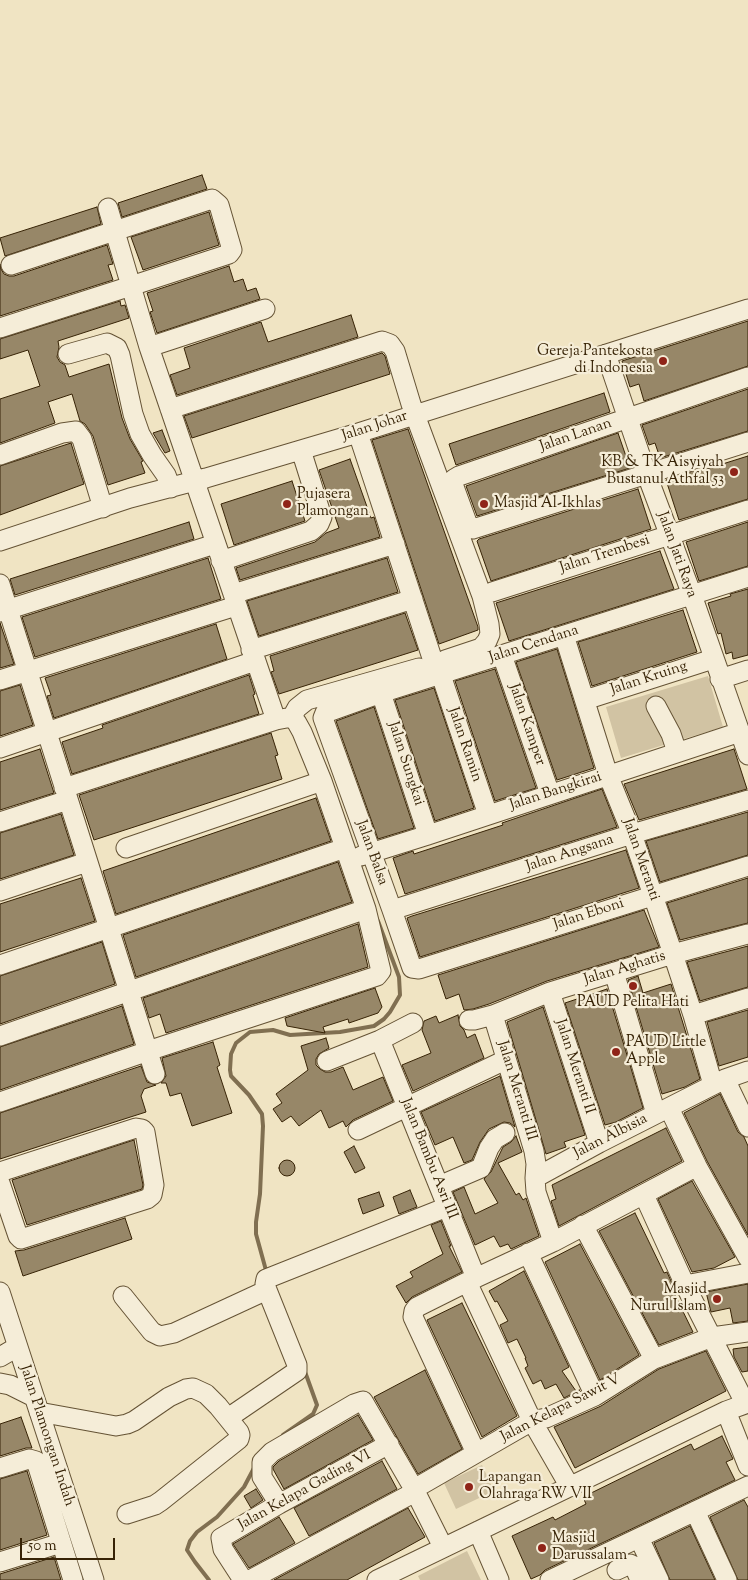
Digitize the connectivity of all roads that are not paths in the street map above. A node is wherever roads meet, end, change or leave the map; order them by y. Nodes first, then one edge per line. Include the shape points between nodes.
1 (108, 208) dead end
2 (115, 232) junction
3 (11, 265) dead end
4 (131, 286) junction
5 (748, 308) edge
6 (265, 309) dead end
7 (0, 328) edge
8 (149, 347) junction
9 (68, 354) dead end
10 (606, 354) junction
11 (748, 377) edge
12 (170, 409) junction
13 (413, 409) junction
14 (627, 419) junction
15 (358, 433) junction
16 (748, 442) edge
17 (301, 450) junction
18 (0, 455) edge
19 (647, 475) junction
20 (193, 476) junction
21 (171, 488) junction
22 (452, 499) junction
23 (102, 508) junction
24 (748, 510) edge
25 (669, 535) junction
26 (0, 541) edge
27 (395, 544) junction
28 (218, 552) junction
29 (748, 577) edge
30 (0, 584) edge
31 (492, 592) dead end
32 (692, 595) junction
33 (235, 600) junction
34 (413, 600) junction
35 (4, 611) edge
36 (564, 635) junction
37 (253, 655) junction
38 (502, 655) junction
39 (713, 658) junction
40 (437, 669) junction
41 (748, 670) edge
42 (27, 672) junction
43 (720, 679) junction
44 (0, 680) edge
45 (381, 693) junction
46 (585, 700) junction
47 (656, 706) dead end
48 (740, 708) edge
49 (322, 718) joint
50 (284, 719) junction
51 (47, 732) junction
52 (744, 740) edge
53 (0, 748) edge
54 (677, 752) junction
55 (608, 775) junction
56 (322, 781) junction
57 (66, 794) junction
58 (550, 794) junction
59 (748, 800) edge
60 (488, 815) junction
61 (0, 822) edge
62 (632, 834) junction
63 (428, 835) junction
64 (126, 848) dead end
65 (357, 854) junction
66 (87, 862) junction
67 (748, 866) edge
68 (0, 891) edge
69 (652, 895) junction
70 (366, 909) junction
71 (392, 910) junction
72 (108, 928) junction
73 (748, 934) edge
74 (674, 954) junction
75 (0, 965) edge
76 (431, 965) joint
77 (614, 972) junction
78 (550, 992) junction
79 (128, 993) junction
80 (748, 998) edge
81 (499, 1014) junction
82 (693, 1015) junction
83 (469, 1020) dead end
84 (412, 1023) dead end
85 (0, 1036) edge
86 (380, 1040) junction
87 (149, 1050) junction
88 (327, 1061) dead end
89 (499, 1063) dead end
90 (748, 1070) edge
91 (155, 1074) dead end
92 (719, 1082) junction
93 (0, 1102) edge
94 (406, 1107) junction
95 (663, 1111) junction
96 (748, 1127) edge
97 (358, 1130) dead end
98 (505, 1133) dead end
99 (599, 1143) junction
100 (697, 1166) junction
101 (0, 1172) edge
102 (535, 1178) junction
103 (0, 1183) edge
104 (439, 1186) junction
105 (644, 1195) junction
106 (4, 1207) edge
107 (447, 1207) junction
108 (583, 1225) junction
109 (553, 1242) junction
110 (528, 1253) junction
111 (748, 1258) edge
112 (748, 1272) edge
113 (471, 1280) junction
114 (270, 1281) junction
115 (686, 1284) junction
116 (0, 1292) edge
117 (123, 1296) dead end
118 (748, 1332) edge
119 (712, 1337) junction
120 (17, 1347) junction
121 (0, 1357) edge
122 (654, 1359) junction
123 (0, 1382) edge
124 (595, 1396) junction
125 (747, 1403) edge
126 (37, 1405) junction
127 (726, 1411) junction
128 (228, 1418) junction
129 (532, 1421) junction
130 (389, 1444) junction
131 (476, 1453) junction
132 (748, 1466) edge
133 (0, 1468) edge
134 (748, 1486) edge
135 (570, 1487) junction
136 (415, 1490) junction
137 (279, 1504) junction
138 (695, 1511) junction
139 (126, 1514) dead end
140 (478, 1531) junction
141 (640, 1538) junction
142 (61, 1543) junction
143 (443, 1547) junction
144 (0, 1562) edge
145 (617, 1570) dead end
146 (575, 1575) edge
147 (650, 1579) edge
148 (73, 1580) edge
149 (94, 1580) edge
150 (243, 1580) edge
151 (250, 1580) edge
152 (377, 1580) edge
153 (499, 1580) edge
154 (550, 1580) edge
155 (728, 1580) edge

1 - 2 street
2 - 3 street
2 - 4 street
2 - 4 street via 212,199 219,205 231,243 229,254
4 - 7 street
4 - 8 street
5 - 10 street, Jalan Johar
6 - 8 street
8 - 12 street
9 - 21 street via 107,343 117,348 140,434
10 - 13 street, Jalan Johar
10 - 14 street, Jalan Jati Raya
11 - 14 street, Jalan Lanan
12 - 13 street via 382,341 395,351
12 - 20 street
13 - 15 street, Jalan Johar
13 - 22 street
14 - 19 street, Jalan Jati Raya
14 - 22 street, Jalan Lanan via 458,476 454,479
15 - 17 street, Jalan Johar
15 - 27 street, Jalan Ramin
16 - 19 street
17 - 20 street, Jalan Johar
17 - 28 street via 322,517 319,524 311,531
18 - 23 street via 62,433 76,432 82,439
19 - 22 street, Jalan Lanan via 473,529
19 - 25 street, Jalan Jati Raya
20 - 21 street, Jalan Johar
20 - 28 street
21 - 23 street, Jalan Johar
22 - 40 street via 482,596 490,634 481,648
23 - 26 street, Jalan Johar
24 - 25 street, Jalan Trembesi
25 - 31 street, Jalan Trembesi
25 - 32 street, Jalan Jati Raya
27 - 33 street
27 - 34 street, Jalan Ramin
28 - 33 street
28 - 35 street
29 - 32 street, Jalan Cendana
30 - 35 street
32 - 36 street, Jalan Cendana
32 - 39 street, Jalan Jati Raya
33 - 37 street
33 - 42 street
34 - 37 street
34 - 40 street, Jalan Ramin
35 - 42 street
36 - 38 street, Jalan Cendana
36 - 46 street, Jalan Meranti
37 - 50 street
37 - 51 street
38 - 40 street, Jalan Cendana
38 - 58 street, Jalan Kamper
39 - 43 street, Jalan Jati Raya
39 - 46 street, Jalan Kruing
40 - 45 street, Jalan Cendana
40 - 50 street via 307,700
40 - 60 street, Jalan Ramin
41 - 43 street
42 - 44 street
42 - 51 street
43 - 48 street, Jalan Jati Raya
45 - 49 street, Jalan Cendana via 325,714
45 - 63 street, Jalan Sungkai
46 - 55 street, Jalan Meranti
47 - 54 street
48 - 52 street, Jalan Jati Raya
49 - 65 street, Jalan Balsa
50 - 56 street via 297,723
50 - 57 street
51 - 53 street
51 - 57 street
52 - 54 street, Jalan Bangkirai
54 - 55 street, Jalan Bangkirai
55 - 58 street, Jalan Bangkirai
55 - 62 street, Jalan Meranti
56 - 64 street
56 - 65 street
57 - 61 street
57 - 66 street
58 - 60 street, Jalan Bangkirai
59 - 62 street, Jalan Angsana
60 - 63 street, Jalan Bangkirai
62 - 69 street, Jalan Meranti
62 - 71 street, Jalan Angsana
63 - 65 street, Jalan Bangkirai
65 - 70 street
65 - 71 street, Jalan Balsa
65 - 72 street, Jalan Bangkirai
66 - 68 street
66 - 72 street
67 - 69 street, Jalan Eboni
69 - 74 street, Jalan Meranti
69 - 76 street, Jalan Eboni
70 - 79 street
70 - 87 street via 381,971 379,975
71 - 76 street, Jalan Balsa via 410,966 419,969
72 - 75 street, Jalan Bangkirai
72 - 79 street
73 - 74 street, Jalan Aghatis
74 - 77 street, Jalan Aghatis
74 - 82 street, Jalan Meranti
77 - 78 street, Jalan Aghatis
77 - 95 street
78 - 81 street, Jalan Aghatis
78 - 99 street, Jalan Meranti II
79 - 85 street
79 - 87 street
80 - 82 street
81 - 83 street, Jalan Aghatis
81 - 102 street, Jalan Meranti III via 534,1150
82 - 92 street, Jalan Meranti
84 - 86 street
86 - 88 street
86 - 94 street, Jalan Bambu Asri III
87 - 91 street
87 - 93 street
89 - 94 street
90 - 92 street, Jalan Albisia
92 - 95 street, Jalan Albisia
92 - 96 street, Jalan Meranti
94 - 97 street
94 - 104 street, Jalan Bambu Asri III
95 - 99 street, Jalan Albisia
95 - 100 street
98 - 104 street via 495,1139 481,1168
99 - 102 street, Jalan Albisia
100 - 105 street
100 - 111 street
101 - 106 street via 136,1128 144,1132 154,1184 152,1195 147,1199 21,1239
102 - 109 street via 536,1192
103 - 106 street
104 - 107 street, Jalan Bambu Asri III
105 - 108 street
105 - 115 street
107 - 113 street, Jalan Bambu Asri III
107 - 114 street
108 - 109 street
108 - 122 street
109 - 110 street
110 - 113 street
110 - 124 street
112 - 115 street
113 - 129 street, Jalan Bambu Asri III
113 - 131 street via 417,1307 413,1317
114 - 117 street via 174,1333 160,1336 152,1332
114 - 128 street via 297,1371
115 - 119 street
116 - 120 street, Jalan Plamongan Indah
118 - 119 street, Jalan Kelapa Sawit V
119 - 122 street, Jalan Kelapa Sawit V
119 - 125 street
120 - 121 street
120 - 126 street, Jalan Plamongan Indah
122 - 124 street, Jalan Kelapa Sawit V
123 - 126 street
124 - 129 street, Jalan Kelapa Sawit V
125 - 127 street
126 - 128 street via 116,1426 126,1424 169,1397 193,1388 206,1394
126 - 149 street, Jalan Plamongan Indah
127 - 132 street
127 - 135 street
128 - 139 street via 239,1432 239,1439 155,1505
129 - 131 street, Jalan Kelapa Sawit V
129 - 135 street, Jalan Bambu Asri III
130 - 136 street
130 - 137 street, Jalan Kelapa Gading VI
130 - 137 street via 365,1403 354,1404 272,1452 262,1462 262,1477
131 - 136 street, Jalan Kelapa Sawit V
133 - 142 street via 29,1459 36,1461
134 - 138 street
135 - 140 street
136 - 143 street
136 - 151 street, Jalan Kelapa Sawit V
137 - 150 street, Jalan Kelapa Gading VI via 221,1538 223,1549
138 - 141 street
138 - 155 street
140 - 143 street
140 - 153 street
141 - 146 street
141 - 147 street
142 - 144 street
142 - 148 street
143 - 152 street
145 - 147 street via 630,1564
146 - 154 street

